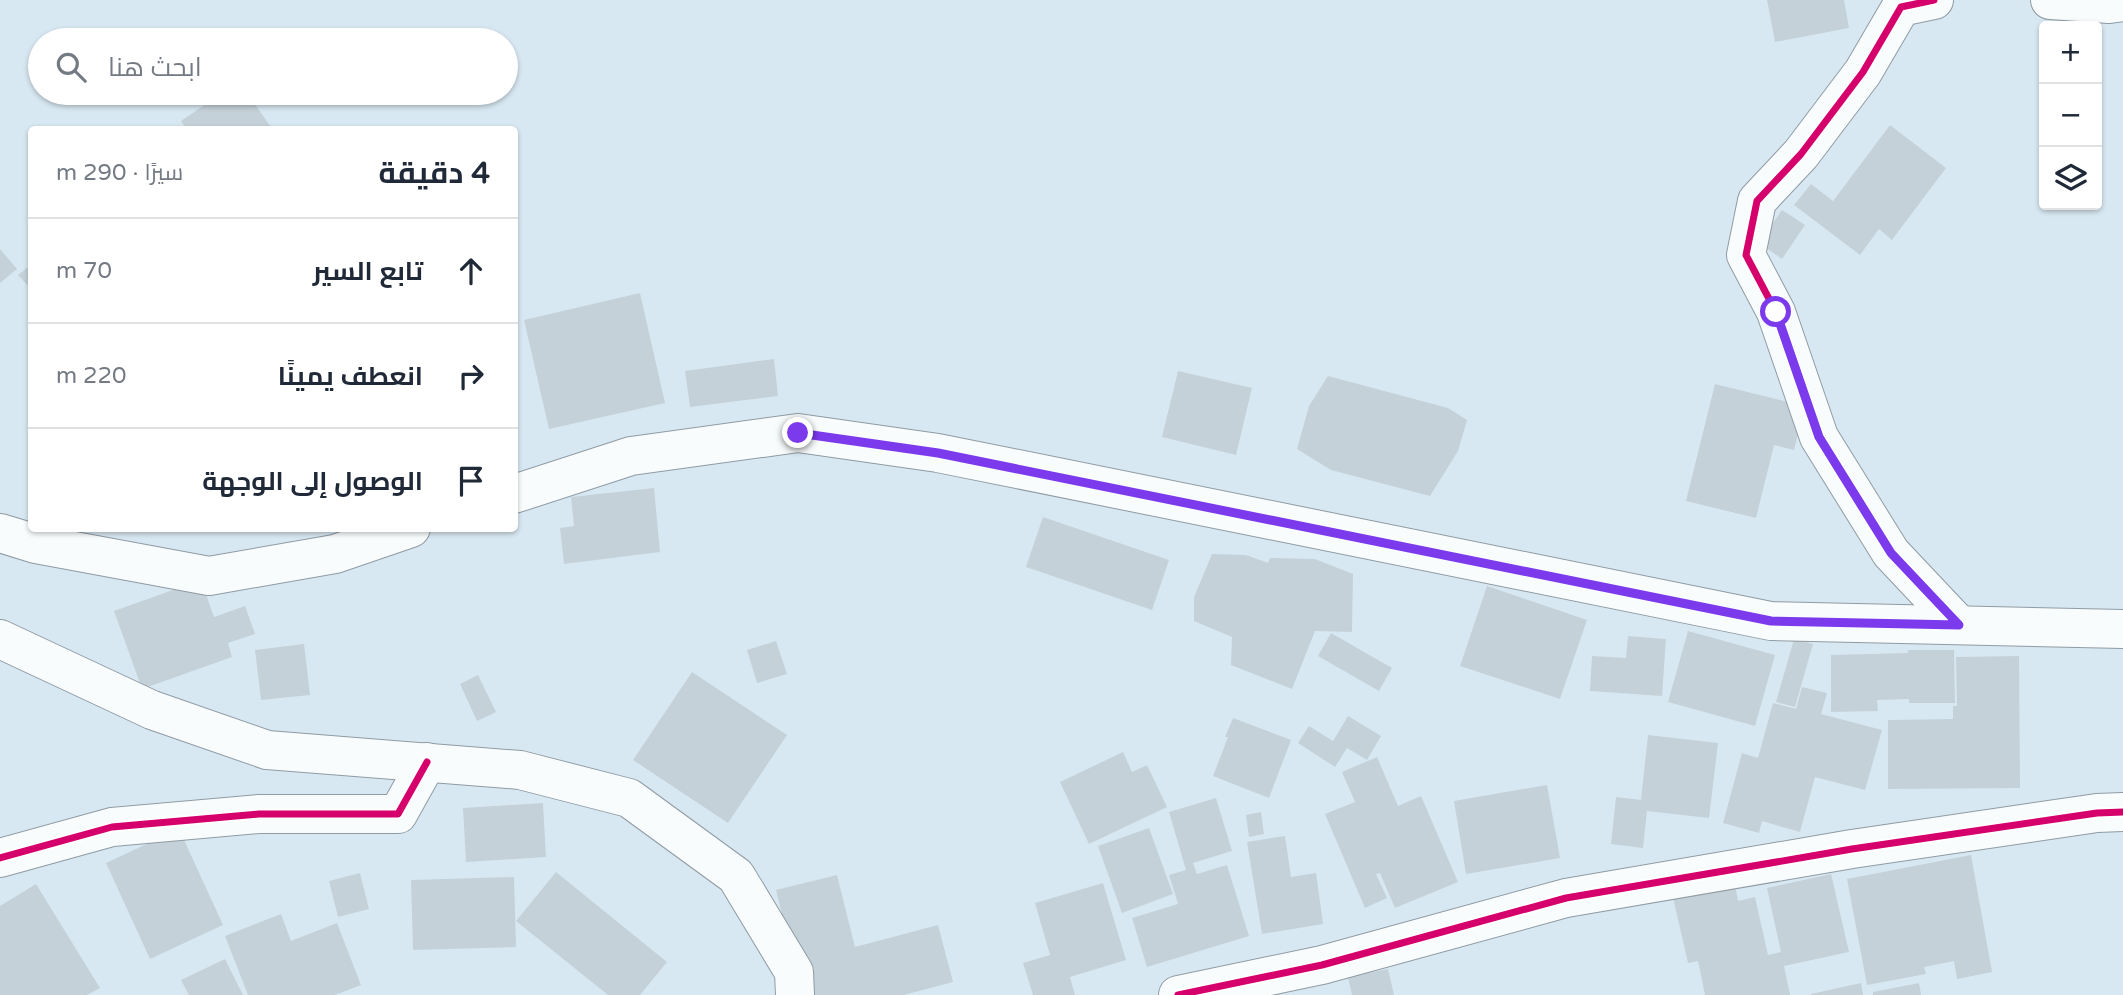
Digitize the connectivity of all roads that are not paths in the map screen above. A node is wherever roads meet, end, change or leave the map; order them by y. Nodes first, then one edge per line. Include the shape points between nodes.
1 (1934, 0) edge
2 (2050, 0) edge
3 (2123, 2) edge
4 (518, 493) edge
5 (399, 532) edge
6 (0, 533) edge
7 (1959, 625) junction
8 (2123, 629) edge
9 (0, 639) edge
10 (427, 762) junction
11 (2123, 812) edge
12 (0, 858) edge
13 (795, 995) edge
14 (1178, 995) edge

1 - 7 main road via 1901,7 1863,72 1801,153 1757,201 1746,255 1776,312 1819,437 1891,553
2 - 3 main road
4 - 7 main road via 631,456 798,433 938,453 1771,621
5 - 6 main road via 335,554 209,576 36,544
7 - 8 main road
9 - 10 main road via 152,710 267,750
10 - 12 main road via 398,814 259,814 112,827
10 - 13 main road via 520,770 629,799 736,876 794,972
11 - 14 main road via 1852,849 1566,898 1322,965

